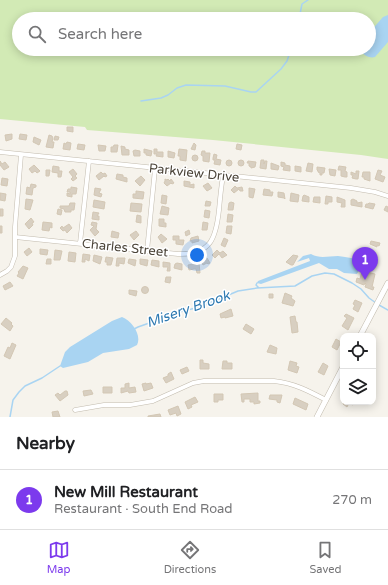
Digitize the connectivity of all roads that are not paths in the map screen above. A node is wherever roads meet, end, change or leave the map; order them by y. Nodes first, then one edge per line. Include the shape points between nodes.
1 (0, 152) edge
2 (21, 155) junction
3 (89, 161) junction
4 (155, 169) junction
5 (222, 176) junction
6 (388, 196) edge
7 (15, 237) junction
8 (80, 243) junction
9 (147, 251) junction
10 (0, 275) edge
11 (388, 283) edge
12 (362, 333) edge
13 (342, 369) edge
14 (326, 400) junction
15 (75, 410) dead end
16 (317, 417) edge

1 - 2 street, Parkview Drive
2 - 3 street, Parkview Drive
2 - 7 street
3 - 4 street, Parkview Drive
3 - 8 street
4 - 5 street, Parkview Drive
4 - 9 street
5 - 6 street, Parkview Drive via 351,188
5 - 9 street, Charles Street via 216,232 207,246 186,255
7 - 8 street, Charles Street
7 - 10 street via 15,256 12,264
8 - 9 street, Charles Street
11 - 12 street
13 - 14 street
14 - 15 street via 302,388 274,381 204,381 193,383 153,401
14 - 16 street

